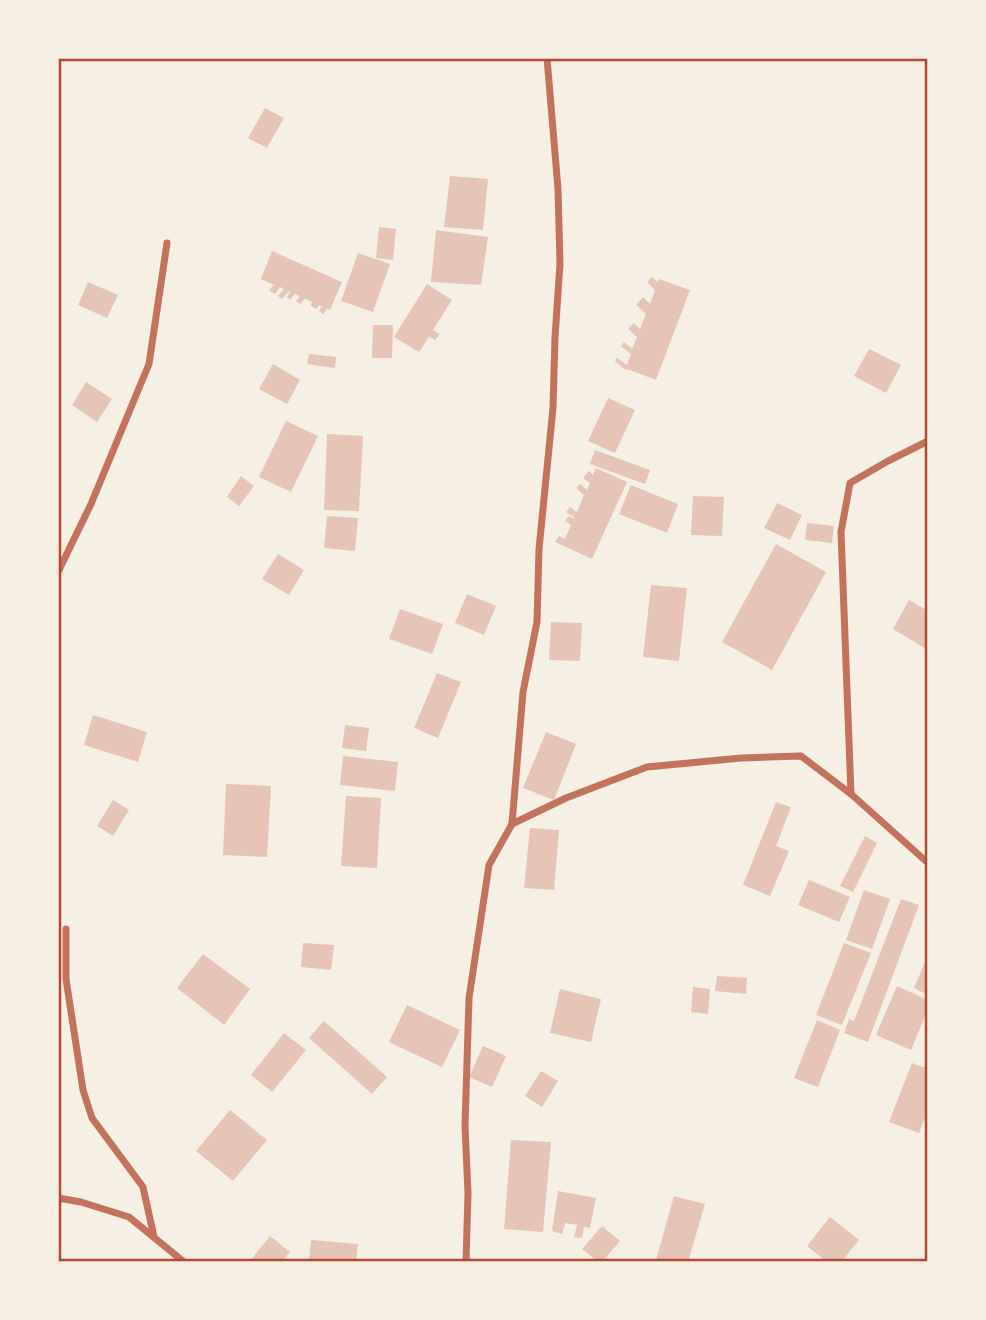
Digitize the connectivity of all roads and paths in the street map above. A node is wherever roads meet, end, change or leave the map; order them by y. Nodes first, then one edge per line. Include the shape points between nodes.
1 (547, 58) edge
2 (167, 243) dead end
3 (928, 441) edge
4 (58, 572) edge
5 (851, 794) junction
6 (512, 824) junction
7 (928, 863) edge
8 (66, 929) dead end
9 (58, 1198) edge
10 (154, 1237) junction
11 (184, 1262) edge
12 (466, 1262) edge

1 - 6 street via 560,264 537,622 523,692
2 - 4 street via 149,364
3 - 5 street via 850,483 841,532
5 - 6 street via 801,756 741,758 648,768
5 - 7 street
6 - 12 street via 489,865 469,998
8 - 10 street via 66,979 83,1090 92,1118 143,1187
9 - 10 street via 129,1217
10 - 11 street

